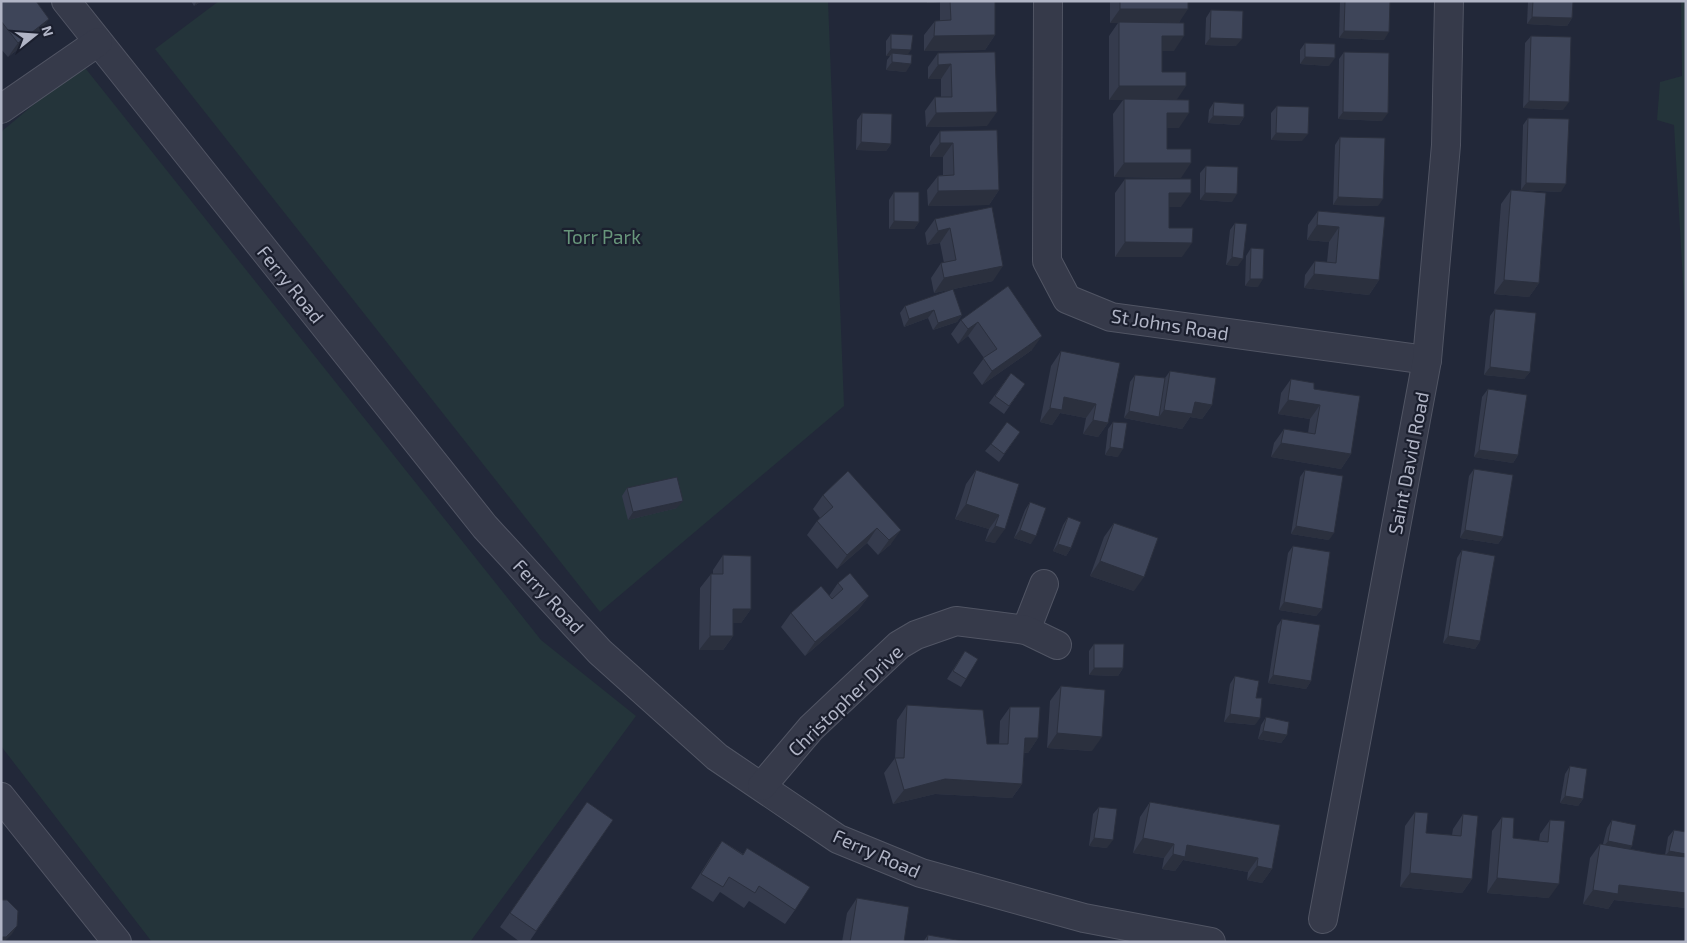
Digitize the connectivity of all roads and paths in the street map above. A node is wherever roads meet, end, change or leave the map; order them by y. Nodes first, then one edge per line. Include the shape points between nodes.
1 (66, 1) edge
2 (1048, 1) edge
3 (1449, 1) edge
4 (98, 42) junction
5 (1, 109) edge
6 (1428, 360) junction
7 (1044, 584) dead end
8 (1026, 630) junction
9 (1056, 645) dead end
10 (762, 786) junction
11 (1, 797) edge
12 (1323, 919) dead end
13 (1083, 930) edge
14 (117, 942) edge
15 (1211, 942) edge

1 - 4 street, Ferry Road
2 - 6 street, St Johns Road via 1047,261 1067,299 1111,317
3 - 6 street, Saint David Road via 1446,145
4 - 5 street
4 - 10 street, Ferry Road via 485,527 600,652 717,757
6 - 12 street, Saint David Road
7 - 8 street
8 - 9 street, Christopher Drive
8 - 10 street, Christopher Drive via 956,621 916,635 899,646 811,728
10 - 13 street, Ferry Road via 838,839 921,874
11 - 14 street
13 - 15 street, Ferry Road

